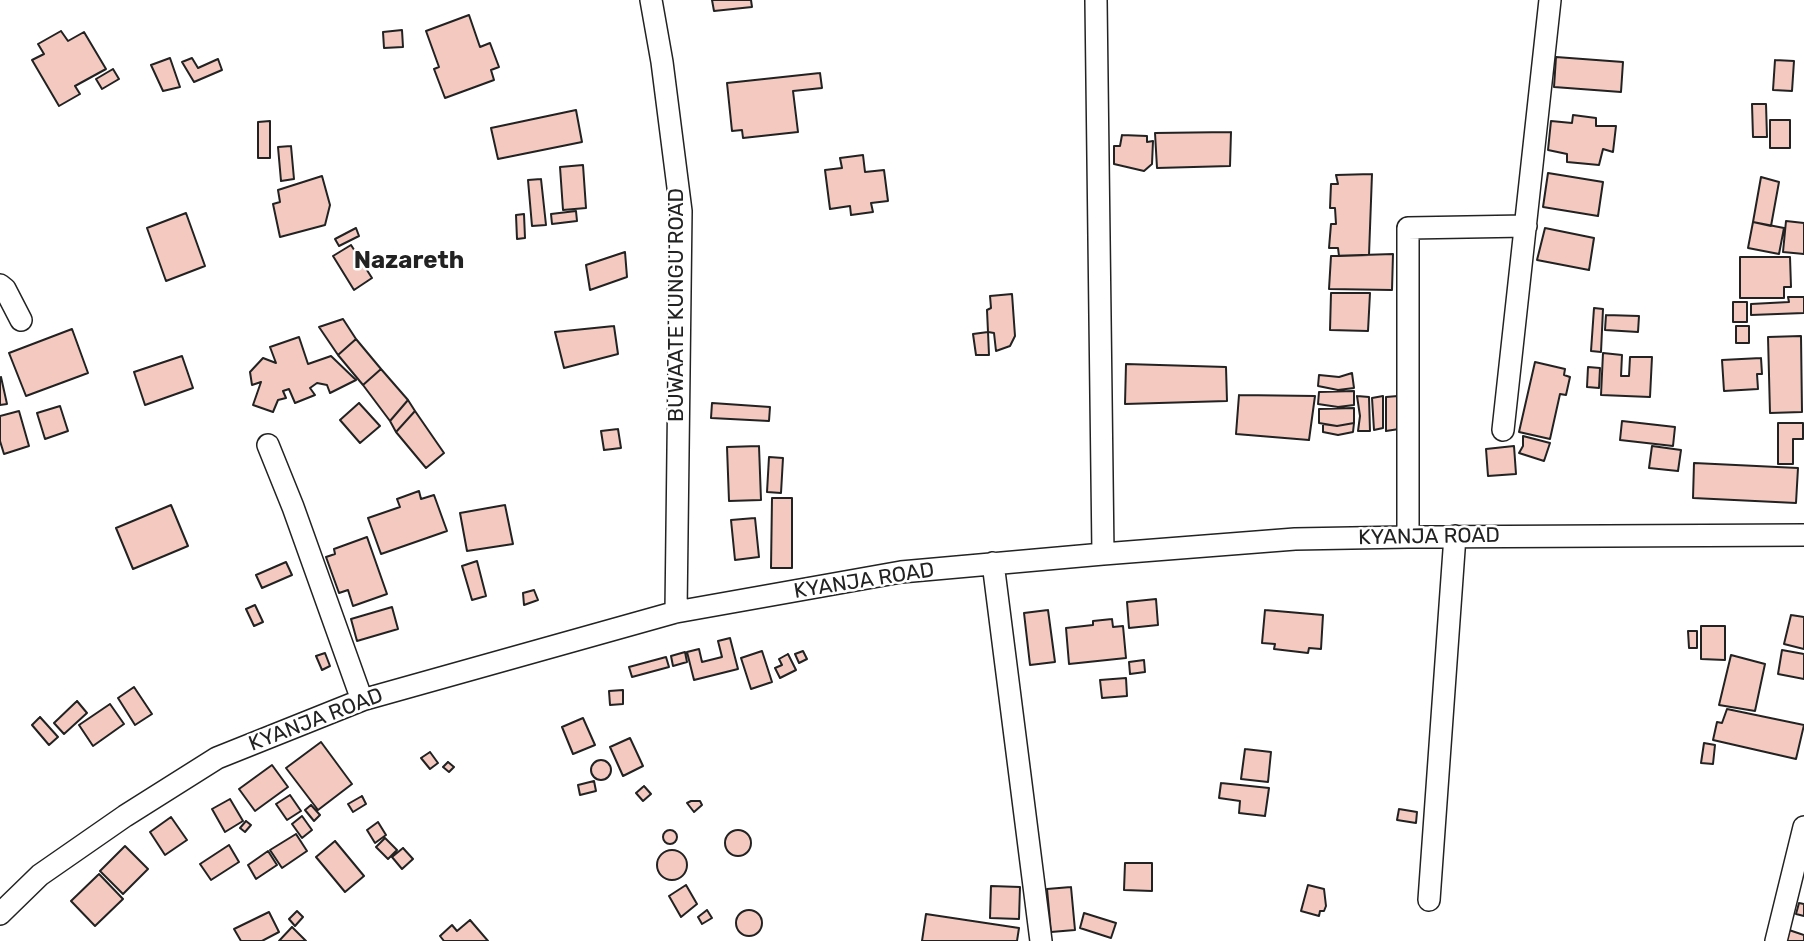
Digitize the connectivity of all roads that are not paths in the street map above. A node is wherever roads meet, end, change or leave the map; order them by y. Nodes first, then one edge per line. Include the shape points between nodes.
1 (651, 0) edge
2 (1096, 0) edge
3 (1550, 0) edge
4 (1526, 226) junction
5 (0, 285) edge
6 (20, 320) dead end
7 (1503, 429) dead end
8 (268, 445) dead end
9 (1804, 535) edge
10 (1455, 536) junction
11 (1408, 537) junction
12 (1103, 554) junction
13 (993, 564) junction
14 (676, 612) junction
15 (362, 700) junction
16 (1803, 838) edge
17 (1429, 900) dead end
18 (0, 914) edge
19 (1041, 941) edge
20 (1776, 941) edge

1 - 14 street, BUWAATE KUNGU ROAD via 681,211
2 - 12 street
3 - 4 street
4 - 7 street
4 - 11 street via 1408,228
5 - 6 street
8 - 15 street
9 - 10 street, KYANJA ROAD
10 - 11 street, KYANJA ROAD
10 - 17 street
11 - 12 street, KYANJA ROAD via 1295,539
12 - 13 street, KYANJA ROAD
13 - 14 street, KYANJA ROAD via 901,572
13 - 19 street
14 - 15 street, KYANJA ROAD
15 - 18 street, KYANJA ROAD via 216,758 40,875
16 - 20 street

